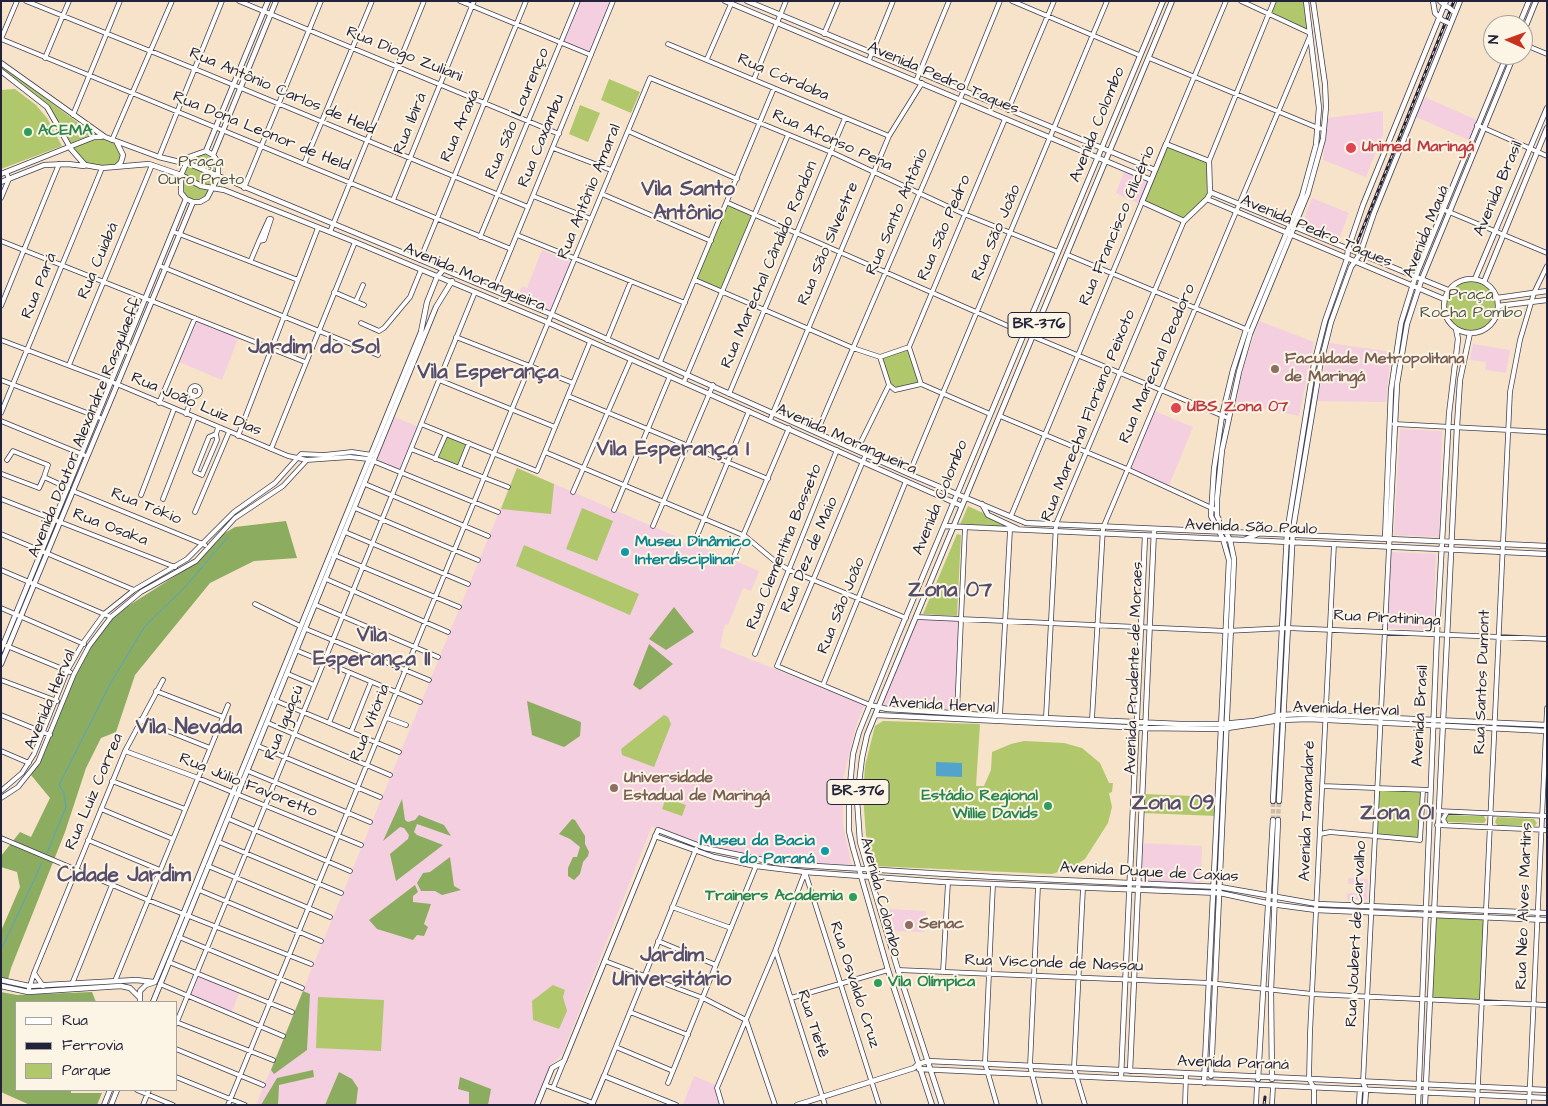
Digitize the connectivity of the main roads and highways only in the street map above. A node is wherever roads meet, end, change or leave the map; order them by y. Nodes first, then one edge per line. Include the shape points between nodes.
1 (268, 1) edge
2 (276, 1) edge
3 (725, 1) edge
4 (746, 1) edge
5 (1163, 1) edge
6 (1172, 1) edge
7 (1306, 1) edge
8 (1313, 1) edge
9 (1433, 1) edge
10 (1440, 1) edge
11 (1460, 1) edge
12 (1529, 1) edge
13 (1536, 1) edge
14 (1446, 5) edge
15 (1159, 11) junction
16 (1454, 13) junction
17 (1523, 15) edge
18 (1530, 15) edge
19 (1166, 16) junction
20 (1156, 18) junction
21 (1441, 19) junction
22 (1163, 22) junction
23 (1451, 22) junction
24 (1, 62) edge
25 (1502, 65) edge
26 (1510, 65) edge
27 (1, 71) edge
28 (1547, 108) edge
29 (1547, 128) edge
30 (105, 137) junction
31 (113, 141) junction
32 (70, 147) junction
33 (1102, 148) junction
34 (206, 151) junction
35 (1111, 151) junction
36 (213, 154) junction
37 (1097, 158) junction
38 (1107, 162) junction
39 (185, 163) junction
40 (89, 167) junction
41 (114, 167) junction
42 (1155, 170) junction
43 (4, 173) edge
44 (181, 175) junction
45 (218, 177) junction
46 (1151, 180) junction
47 (1, 182) edge
48 (214, 188) junction
49 (1210, 192) junction
50 (1306, 192) junction
51 (186, 199) junction
52 (1207, 199) junction
53 (192, 202) junction
54 (1293, 226) junction
55 (1289, 235) junction
56 (1348, 249) junction
57 (1360, 254) junction
58 (1347, 260) junction
59 (1353, 262) junction
60 (443, 270) junction
61 (455, 275) junction
62 (437, 277) junction
63 (1415, 278) junction
64 (1047, 279) junction
65 (1476, 279) junction
66 (1421, 281) junction
67 (1484, 282) junction
68 (452, 283) junction
69 (1412, 286) junction
70 (1053, 289) junction
71 (1418, 289) junction
72 (481, 290) dead end
73 (1448, 290) junction
74 (1547, 291) edge
75 (475, 292) junction
76 (428, 298) junction
77 (1497, 298) junction
78 (1444, 299) junction
79 (1547, 300) edge
80 (438, 303) junction
81 (1498, 306) junction
82 (1325, 320) junction
83 (1331, 322) junction
84 (1456, 329) junction
85 (1248, 330) junction
86 (1470, 333) junction
87 (1013, 362) junction
88 (406, 366) junction
89 (1233, 370) junction
90 (410, 371) junction
91 (1018, 372) junction
92 (1239, 372) junction
93 (1395, 382) junction
94 (973, 453) junction
95 (983, 457) junction
96 (1215, 460) junction
97 (1221, 461) junction
98 (957, 494) junction
99 (966, 498) junction
100 (954, 502) junction
101 (982, 504) junction
102 (962, 506) junction
103 (944, 526) junction
104 (954, 526) junction
105 (1145, 530) junction
106 (1154, 530) junction
107 (1022, 531) junction
108 (1219, 532) junction
109 (1226, 532) junction
110 (1264, 532) junction
111 (1287, 533) junction
112 (1293, 533) junction
113 (1309, 534) junction
114 (1145, 536) junction
115 (1154, 537) junction
116 (1362, 537) junction
117 (1223, 539) junction
118 (1387, 539) junction
119 (1230, 540) junction
120 (1243, 540) junction
121 (1423, 540) junction
122 (1286, 541) junction
123 (1292, 541) junction
124 (1443, 541) junction
125 (1451, 541) junction
126 (1476, 543) junction
127 (1331, 544) junction
128 (1530, 545) junction
129 (1354, 546) junction
130 (1547, 546) edge
131 (1389, 547) junction
132 (1415, 547) junction
133 (1443, 548) junction
134 (1451, 549) junction
135 (1484, 550) junction
136 (932, 553) junction
137 (1523, 553) junction
138 (1547, 554) edge
139 (941, 557) junction
140 (1228, 631) junction
141 (900, 632) junction
142 (908, 636) junction
143 (897, 638) junction
144 (905, 642) junction
145 (3, 646) edge
146 (1, 664) edge
147 (870, 705) junction
148 (878, 708) junction
149 (931, 710) junction
150 (1283, 714) junction
151 (1302, 714) junction
152 (876, 715) junction
153 (1277, 715) junction
154 (1038, 717) junction
155 (1325, 717) junction
156 (1362, 717) junction
157 (922, 718) junction
158 (1072, 718) junction
159 (1309, 719) junction
160 (1401, 719) junction
161 (1114, 720) junction
162 (1258, 720) junction
163 (1282, 720) junction
164 (1380, 720) junction
165 (1276, 721) junction
166 (1353, 721) junction
167 (1460, 721) junction
168 (1138, 722) junction
169 (1146, 722) junction
170 (1032, 723) junction
171 (1433, 723) junction
172 (1442, 723) junction
173 (1180, 724) junction
174 (1409, 724) junction
175 (1526, 724) junction
176 (1081, 725) junction
177 (1546, 725) edge
178 (1106, 726) junction
179 (1228, 726) junction
180 (1253, 726) junction
181 (1494, 726) junction
182 (1221, 727) junction
183 (1469, 727) junction
184 (1138, 728) junction
185 (1146, 728) junction
186 (1184, 729) junction
187 (1517, 730) junction
188 (1546, 731) edge
189 (1275, 820) tunnel mouth
190 (655, 836) junction
191 (727, 854) junction
192 (735, 862) junction
193 (858, 870) junction
194 (868, 870) junction
195 (916, 873) junction
196 (951, 874) junction
197 (860, 876) junction
198 (870, 877) junction
199 (924, 880) junction
200 (946, 882) junction
201 (1131, 883) junction
202 (1139, 883) junction
203 (1214, 886) junction
204 (1220, 887) junction
205 (1238, 889) junction
206 (1130, 890) junction
207 (1138, 890) junction
208 (1213, 892) junction
209 (1220, 893) junction
210 (1249, 897) junction
211 (1272, 897) junction
212 (1296, 902) junction
213 (1272, 904) junction
214 (1337, 905) junction
215 (1287, 906) junction
216 (1398, 906) junction
217 (1317, 907) junction
218 (1425, 907) junction
219 (1433, 907) junction
220 (1453, 908) junction
221 (1349, 911) junction
222 (1518, 912) junction
223 (1385, 913) junction
224 (1547, 913) edge
225 (186, 914) junction
226 (1425, 914) junction
227 (1433, 914) junction
228 (1464, 916) junction
229 (1508, 918) junction
230 (882, 919) junction
231 (1547, 920) edge
232 (874, 922) junction
233 (889, 939) junction
234 (879, 942) junction
235 (1, 980) edge
236 (155, 982) junction
237 (160, 984) junction
238 (1, 986) edge
239 (140, 1000) edge
240 (153, 1001) edge
241 (928, 1061) junction
242 (940, 1061) junction
243 (1020, 1065) junction
244 (1044, 1066) junction
245 (918, 1067) junction
246 (930, 1069) junction
247 (940, 1070) junction
248 (1109, 1070) junction
249 (1122, 1070) junction
250 (1130, 1071) junction
251 (1010, 1072) junction
252 (1054, 1074) junction
253 (1174, 1074) junction
254 (1205, 1075) junction
255 (1099, 1076) junction
256 (1211, 1076) junction
257 (1122, 1077) junction
258 (1241, 1077) junction
259 (1130, 1078) junction
260 (1258, 1078) junction
261 (1272, 1078) junction
262 (1287, 1078) junction
263 (1163, 1080) junction
264 (1344, 1081) junction
265 (1363, 1082) junction
266 (1204, 1083) junction
267 (1381, 1083) junction
268 (1232, 1084) junction
269 (1418, 1084) junction
270 (1257, 1085) junction
271 (1426, 1085) junction
272 (1437, 1085) junction
273 (1273, 1086) junction
274 (1294, 1087) junction
275 (1501, 1088) junction
276 (1334, 1089) junction
277 (1360, 1090) junction
278 (1366, 1090) junction
279 (1547, 1090) edge
280 (110, 1091) edge
281 (117, 1091) edge
282 (1389, 1091) junction
283 (1418, 1093) junction
284 (1425, 1093) junction
285 (1449, 1094) junction
286 (1490, 1096) junction
287 (1547, 1098) edge
288 (592, 1104) edge
289 (104, 1105) edge
290 (111, 1105) edge
291 (537, 1105) edge
292 (676, 1105) edge
293 (797, 1105) edge
294 (932, 1105) edge
295 (942, 1105) edge
296 (1359, 1105) edge
297 (1365, 1105) edge
298 (1418, 1105) edge
299 (1425, 1105) edge

1 - 34 main road
2 - 36 main road
3 - 37 main road, Avenida Pedro Taques
4 - 33 main road, Avenida Pedro Taques
5 - 15 main road, Avenida Colombo / BR-376
6 - 19 main road, Avenida Colombo / BR-376
7 - 50 main road via 1319,108
8 - 50 main road via 1325,84 1324,129 1318,165
9 - 21 main road via 1435,13
10 - 14 main road
11 - 16 main road
12 - 17 main road
13 - 18 main road
14 - 16 main road, bridge
14 - 21 main road
15 - 19 main road
15 - 20 main road, Avenida Colombo / BR-376
16 - 23 main road
19 - 22 main road, Avenida Colombo / BR-376
20 - 22 main road
20 - 33 main road, Avenida Colombo / BR-376
21 - 23 main road, bridge
21 - 56 main road via 1363,205
22 - 35 main road, Avenida Colombo / BR-376
23 - 57 main road
24 - 30 main road, Avenida Morangueira
25 - 63 main road, Avenida Mauá
26 - 66 main road, Avenida Mauá
27 - 32 main road via 47,107
28 - 65 main road, Avenida Brasil
29 - 67 main road, Avenida Brasil
30 - 31 main road, Avenida Morangueira
30 - 32 main road via 94,137
31 - 39 main road, Avenida Morangueira
31 - 41 main road via 124,155 120,164
32 - 40 main road via 81,163
32 - 43 main road
33 - 35 main road, Avenida Pedro Taques
33 - 37 main road, Avenida Colombo / BR-376
34 - 36 main road
34 - 39 main road via 193,155
35 - 38 main road, Avenida Colombo / BR-376
35 - 42 main road, Avenida Pedro Taques
36 - 45 main road via 218,162
37 - 38 main road, Avenida Pedro Taques
37 - 64 main road, Avenida Colombo / BR-376
38 - 46 main road, Avenida Pedro Taques
38 - 70 main road, Avenida Colombo / BR-376
39 - 44 main road
39 - 45 main road, Avenida Morangueira
40 - 41 main road, Avenida Morangueira
40 - 47 main road, Avenida Morangueira via 44,165
41 - 44 main road, Avenida Morangueira via 152,165
42 - 46 main road, Rua Francisco Glicério
42 - 49 main road, Rua Francisco Glicério via 1166,144 1209,160
44 - 48 main road, Avenida Morangueira via 201,186
44 - 51 main road via 180,189
45 - 48 main road
45 - 60 main road, Avenida Morangueira
46 - 52 main road, Rua Francisco Glicério via 1142,202 1184,221
48 - 53 main road via 204,200
48 - 62 main road, Avenida Morangueira
49 - 52 main road
49 - 54 main road, Avenida Pedro Taques
50 - 54 main road
51 - 53 main road
51 - 145 main road, Avenida Doutor Alexandre Rasgulaeff
52 - 55 main road, Avenida Pedro Taques
53 - 145 main road, Avenida Doutor Alexandre Rasgulaeff via 48,553 21,616
54 - 55 main road
54 - 56 main road, Avenida Pedro Taques
55 - 58 main road, Avenida Pedro Taques
55 - 85 main road
56 - 57 main road, Avenida Pedro Taques
56 - 58 main road
57 - 59 main road
57 - 63 main road, Avenida Pedro Taques
58 - 59 main road, Avenida Pedro Taques
58 - 82 main road
59 - 69 main road, Avenida Pedro Taques
59 - 83 main road
60 - 61 main road, Avenida Morangueira
60 - 62 main road
61 - 68 main road
61 - 98 main road, Avenida Morangueira via 553,315
62 - 68 main road, Avenida Morangueira
62 - 76 main road
63 - 66 main road, Avenida Pedro Taques
63 - 69 main road, Avenida Mauá
64 - 70 main road
64 - 87 main road, Avenida Colombo / BR-376
65 - 67 main road
65 - 73 main road via 1460,281
66 - 71 main road, Avenida Mauá
66 - 73 main road, Avenida Pedro Taques
67 - 77 main road
68 - 75 main road, Avenida Morangueira
68 - 80 main road
69 - 71 main road, Avenida Pedro Taques
69 - 93 main road, Avenida Mauá via 1401,323
70 - 91 main road, Avenida Colombo / BR-376
71 - 78 main road, Avenida Pedro Taques
71 - 93 main road, Avenida Mauá
72 - 75 main road
73 - 78 main road
74 - 77 main road
75 - 100 main road, Avenida Morangueira
76 - 80 main road
76 - 88 main road via 421,332
77 - 81 main road
78 - 84 main road via 1445,314
79 - 81 main road
80 - 90 main road
81 - 86 main road via 1493,322 1487,328
82 - 83 main road
82 - 111 main road via 1310,386
83 - 112 main road via 1316,387
84 - 86 main road
84 - 124 main road, Avenida Brasil via 1458,339 1448,425
85 - 89 main road
85 - 92 main road
86 - 125 main road, Avenida Brasil via 1460,380
87 - 91 main road
87 - 94 main road, Avenida Colombo / BR-376
88 - 90 main road
88 - 225 main road via 232,792
89 - 92 main road
89 - 96 main road
90 - 225 main road via 229,819
91 - 95 main road, Avenida Colombo / BR-376
92 - 97 main road
93 - 118 main road, Avenida Mauá
93 - 118 main road, Avenida Mauá via 1389,423
94 - 95 main road
94 - 98 main road, Avenida Colombo / BR-376
95 - 99 main road, Avenida Colombo / BR-376
96 - 97 main road
96 - 108 main road via 1211,508
97 - 109 main road via 1216,510
98 - 99 main road, Avenida Morangueira
98 - 100 main road, Avenida Colombo / BR-376
99 - 101 main road, Avenida São Paulo
99 - 102 main road, Avenida Colombo / BR-376
100 - 102 main road, Avenida Morangueira
100 - 103 main road, Avenida Colombo / BR-376
101 - 105 main road, Avenida São Paulo via 1026,523
101 - 107 main road via 988,515
102 - 104 main road, Avenida Colombo / BR-376
103 - 104 main road, Avenida São Paulo
103 - 136 main road, Avenida Colombo / BR-376
104 - 107 main road, Avenida São Paulo
104 - 139 main road, Avenida Colombo / BR-376
105 - 106 main road, Avenida São Paulo
105 - 114 main road, Avenida Prudente de Moraes
106 - 108 main road, Avenida São Paulo
106 - 115 main road, Avenida Prudente de Moraes
107 - 114 main road, Avenida São Paulo
108 - 109 main road, Avenida São Paulo
108 - 117 main road
109 - 110 main road, Avenida São Paulo
109 - 119 main road
110 - 111 main road, Avenida São Paulo
110 - 120 main road
111 - 112 main road, Avenida São Paulo
111 - 122 main road
112 - 113 main road, Avenida São Paulo
112 - 123 main road
113 - 116 main road, Avenida São Paulo
113 - 127 main road
114 - 115 main road, Avenida São Paulo
114 - 168 main road, Avenida Prudente de Moraes
115 - 117 main road, Avenida São Paulo
115 - 169 main road, Avenida Prudente de Moraes
116 - 118 main road, Avenida São Paulo
116 - 129 main road
117 - 119 main road, Avenida São Paulo
117 - 140 main road via 1229,560
118 - 121 main road, Avenida São Paulo
118 - 131 main road, Avenida Mauá
119 - 120 main road, Avenida São Paulo
119 - 140 main road via 1234,559
120 - 122 main road, Avenida São Paulo
121 - 124 main road, Avenida São Paulo
121 - 132 main road
122 - 123 main road, Avenida São Paulo
122 - 153 main road
123 - 127 main road, Avenida São Paulo
123 - 150 main road
124 - 125 main road, Avenida São Paulo
124 - 133 main road, Avenida Brasil
125 - 126 main road, Avenida São Paulo
125 - 134 main road, Avenida Brasil
126 - 128 main road, Avenida São Paulo
126 - 135 main road
127 - 129 main road, Avenida São Paulo
128 - 130 main road, Avenida São Paulo
128 - 137 main road
129 - 131 main road, Avenida São Paulo
131 - 132 main road, Avenida São Paulo
132 - 133 main road, Avenida São Paulo
133 - 134 main road, Avenida São Paulo
133 - 171 main road, Avenida Brasil
134 - 135 main road, Avenida São Paulo
134 - 172 main road, Avenida Brasil
135 - 137 main road, Avenida São Paulo
136 - 139 main road
136 - 141 main road, Avenida Colombo / BR-376
137 - 138 main road, Avenida São Paulo
139 - 142 main road, Avenida Colombo / BR-376
140 - 179 main road
140 - 182 main road
141 - 142 main road
141 - 143 main road, Avenida Colombo / BR-376
142 - 144 main road, Avenida Colombo / BR-376
143 - 144 main road
143 - 147 main road, Avenida Colombo / BR-376
144 - 148 main road, Avenida Colombo / BR-376
145 - 146 main road, Avenida Doutor Alexandre Rasgulaeff
147 - 148 main road, Avenida Herval
147 - 152 main road, Avenida Herval
147 - 193 main road, Avenida Colombo / BR-376 via 859,732 849,777 850,831
148 - 149 main road, Avenida Herval
148 - 152 main road, Avenida Colombo / BR-376
149 - 154 main road, Avenida Herval
149 - 157 main road
150 - 151 main road, Avenida Herval
150 - 153 main road, Avenida Herval
150 - 163 main road
151 - 155 main road, Avenida Herval
151 - 159 main road
152 - 157 main road, Avenida Herval
152 - 194 main road, Avenida Colombo / BR-376 via 867,735 857,800 860,842
153 - 162 main road, Avenida Herval
153 - 165 main road
154 - 158 main road, Avenida Herval
154 - 170 main road
155 - 156 main road, Avenida Herval
155 - 159 main road, Avenida Herval
155 - 166 main road, Avenida Herval
156 - 164 main road, Avenida Herval
156 - 166 main road
157 - 170 main road, Avenida Herval
158 - 161 main road, Avenida Herval
158 - 176 main road
159 - 163 main road, Avenida Herval
160 - 164 main road, Avenida Herval
160 - 171 main road, Avenida Herval
160 - 174 main road
161 - 168 main road, Avenida Herval
161 - 178 main road
162 - 179 main road, Avenida Herval
162 - 180 main road
163 - 165 main road, Avenida Herval
163 - 165 main road via 1276,801
164 - 166 main road, Avenida Herval
164 - 174 main road, Avenida Herval
165 - 180 main road, Avenida Herval
167 - 172 main road, Avenida Herval
167 - 181 main road, Avenida Herval
167 - 183 main road
168 - 169 main road, Avenida Herval
168 - 184 main road, Avenida Prudente de Moraes
169 - 173 main road, Avenida Herval
169 - 185 main road, Avenida Prudente de Moraes
170 - 176 main road, Avenida Herval
171 - 172 main road, Avenida Herval
171 - 174 main road, Avenida Herval
171 - 218 main road, Avenida Brasil
172 - 183 main road, Avenida Herval
172 - 219 main road, Avenida Brasil
173 - 182 main road, Avenida Herval
173 - 186 main road
175 - 177 main road, Avenida Herval
175 - 181 main road, Avenida Herval
175 - 187 main road
176 - 178 main road, Avenida Herval
178 - 184 main road, Avenida Herval
179 - 180 main road, Avenida Herval
179 - 182 main road, Avenida Herval
179 - 204 main road
181 - 183 main road, Avenida Herval
181 - 187 main road, Avenida Herval
182 - 186 main road, Avenida Herval
182 - 203 main road
184 - 185 main road, Avenida Herval
184 - 201 main road, Avenida Prudente de Moraes
185 - 186 main road, Avenida Herval
185 - 202 main road, Avenida Prudente de Moraes
187 - 188 main road, Avenida Herval
189 - 211 main road
190 - 191 main road, Avenida Duque de Caxias via 658,830
190 - 192 main road, Avenida Duque de Caxias via 695,852
190 - 291 main road via 564,1061 552,1068
191 - 192 main road
191 - 193 main road, Avenida Duque de Caxias via 783,864
192 - 197 main road, Avenida Duque de Caxias
193 - 194 main road, Avenida Duque de Caxias
193 - 197 main road, Avenida Colombo
194 - 195 main road, Avenida Duque de Caxias
194 - 198 main road, Avenida Colombo
195 - 196 main road, Avenida Duque de Caxias
195 - 199 main road
196 - 200 main road
196 - 201 main road, Avenida Duque de Caxias
197 - 198 main road, Avenida Duque de Caxias
197 - 232 main road, Avenida Colombo
198 - 199 main road, Avenida Duque de Caxias
198 - 230 main road, Avenida Colombo
199 - 200 main road, Avenida Duque de Caxias
200 - 206 main road, Avenida Duque de Caxias
201 - 202 main road, Avenida Duque de Caxias
201 - 206 main road, Avenida Prudente de Moraes
202 - 203 main road, Avenida Duque de Caxias
202 - 207 main road, Avenida Prudente de Moraes
203 - 204 main road, Avenida Duque de Caxias
203 - 208 main road
204 - 205 main road, Avenida Duque de Caxias
204 - 209 main road
205 - 210 main road
205 - 211 main road, Avenida Duque de Caxias
206 - 207 main road, Avenida Duque de Caxias
206 - 249 main road, Avenida Prudente de Moraes
207 - 208 main road, Avenida Duque de Caxias
207 - 250 main road, Avenida Prudente de Moraes
208 - 209 main road, Avenida Duque de Caxias
208 - 254 main road
209 - 210 main road, Avenida Duque de Caxias
209 - 256 main road
210 - 213 main road, Avenida Duque de Caxias
211 - 212 main road, Avenida Duque de Caxias
211 - 213 main road
212 - 215 main road
212 - 217 main road, Avenida Duque de Caxias
213 - 215 main road, Avenida Duque de Caxias
213 - 260 main road
213 - 261 main road
214 - 216 main road, Avenida Duque de Caxias
214 - 217 main road, Avenida Duque de Caxias
214 - 221 main road
215 - 217 main road, Avenida Duque de Caxias
216 - 218 main road, Avenida Duque de Caxias
216 - 223 main road
217 - 221 main road, Avenida Duque de Caxias
218 - 219 main road, Avenida Duque de Caxias
218 - 226 main road, Avenida Brasil
219 - 220 main road, Avenida Duque de Caxias
219 - 227 main road, Avenida Brasil
220 - 222 main road, Avenida Duque de Caxias
220 - 228 main road
221 - 223 main road, Avenida Duque de Caxias
222 - 224 main road, Avenida Duque de Caxias
222 - 229 main road
223 - 226 main road, Avenida Duque de Caxias
225 - 236 main road
225 - 237 main road
226 - 227 main road, Avenida Duque de Caxias
226 - 269 main road, Avenida Brasil
227 - 228 main road, Avenida Duque de Caxias
227 - 271 main road, Avenida Brasil
228 - 229 main road, Avenida Duque de Caxias
229 - 231 main road, Avenida Duque de Caxias
230 - 232 main road
230 - 233 main road, Avenida Colombo
232 - 234 main road, Avenida Colombo
233 - 234 main road
233 - 241 main road, Avenida Colombo
234 - 245 main road, Avenida Colombo
235 - 236 main road via 29,986
236 - 237 main road
236 - 239 main road via 142,988
237 - 240 main road
238 - 239 main road via 28,992 121,986 130,988
241 - 242 main road, Avenida Paraná
241 - 245 main road, Avenida Paraná
241 - 246 main road, Avenida Colombo
242 - 243 main road, Avenida Paraná
242 - 247 main road
243 - 244 main road, Avenida Paraná
243 - 251 main road
244 - 248 main road, Avenida Paraná
244 - 252 main road
245 - 246 main road, Avenida Paraná
245 - 293 main road
245 - 294 main road, Avenida Colombo
246 - 247 main road, Avenida Paraná
246 - 295 main road, Avenida Colombo
247 - 251 main road, Avenida Paraná
248 - 249 main road, Avenida Paraná
248 - 255 main road
249 - 250 main road, Avenida Paraná
249 - 257 main road, Avenida Prudente de Moraes
250 - 253 main road, Avenida Paraná
250 - 259 main road, Avenida Prudente de Moraes
251 - 252 main road, Avenida Paraná
252 - 255 main road, Avenida Paraná
253 - 254 main road, Avenida Paraná
253 - 263 main road
254 - 256 main road, Avenida Paraná
254 - 266 main road
255 - 257 main road, Avenida Paraná
256 - 258 main road, Avenida Paraná
257 - 259 main road, Avenida Paraná
258 - 260 main road, Avenida Paraná
258 - 268 main road
259 - 263 main road, Avenida Paraná
260 - 261 main road, Avenida Paraná
260 - 270 main road
261 - 262 main road, Avenida Paraná
261 - 273 main road
262 - 264 main road, Avenida Paraná
262 - 274 main road
263 - 266 main road, Avenida Paraná
264 - 265 main road, Avenida Paraná
264 - 276 main road
265 - 267 main road, Avenida Paraná
265 - 277 main road
265 - 278 main road
266 - 268 main road, Avenida Paraná
267 - 269 main road, Avenida Paraná
267 - 282 main road
268 - 270 main road, Avenida Paraná
269 - 271 main road, Avenida Paraná
269 - 283 main road, Avenida Brasil
270 - 273 main road, Avenida Paraná
271 - 272 main road, Avenida Paraná
271 - 284 main road, Avenida Brasil
272 - 275 main road, Avenida Paraná
272 - 285 main road
273 - 274 main road, Avenida Paraná
274 - 276 main road, Avenida Paraná
275 - 279 main road, Avenida Paraná
275 - 286 main road
276 - 277 main road, Avenida Paraná
277 - 278 main road, Avenida Paraná
277 - 296 main road
278 - 282 main road, Avenida Paraná
278 - 297 main road
280 - 289 main road
281 - 290 main road
282 - 283 main road, Avenida Paraná
283 - 284 main road, Avenida Paraná
283 - 298 main road, Avenida Brasil
284 - 285 main road, Avenida Paraná
284 - 299 main road, Avenida Brasil
285 - 286 main road, Avenida Paraná
286 - 287 main road, Avenida Paraná
288 - 292 main road via 604,1076

